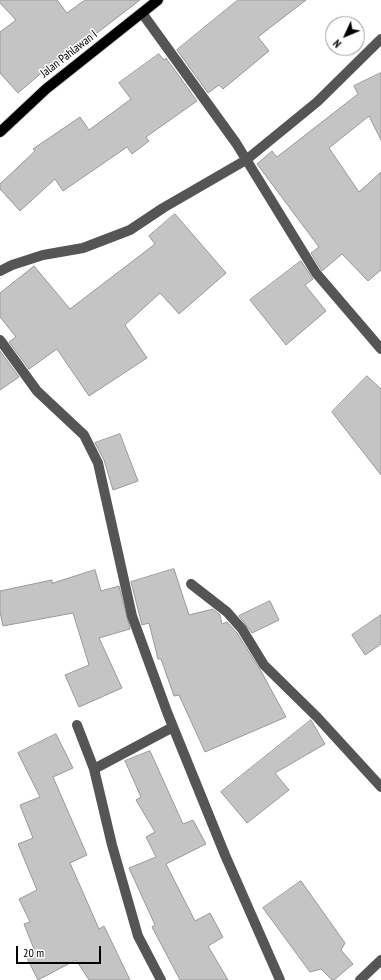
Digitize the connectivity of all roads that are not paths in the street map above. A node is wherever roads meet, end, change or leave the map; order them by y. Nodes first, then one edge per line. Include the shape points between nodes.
1 (158, 0) edge
2 (142, 13) junction
3 (381, 39) edge
4 (0, 132) edge
5 (246, 160) junction
6 (0, 271) edge
7 (0, 340) edge
8 (381, 349) edge
9 (191, 584) dead end
10 (77, 725) dead end
11 (173, 727) junction
12 (94, 769) junction
13 (381, 787) edge
14 (381, 960) edge
15 (161, 980) edge
16 (280, 980) edge
17 (360, 980) edge

1 - 2 main road, Jalan Pahlawan I
2 - 4 main road, Jalan Pahlawan I via 46,89
2 - 5 street
3 - 5 street via 317,102
5 - 6 street via 130,230 83,248 43,255
5 - 8 street via 316,273
7 - 11 street via 37,391 84,435 98,463 132,616
9 - 13 street via 227,612 242,629 264,665 317,717
10 - 12 street
11 - 12 street
11 - 16 street
12 - 15 street via 138,936
14 - 17 street

